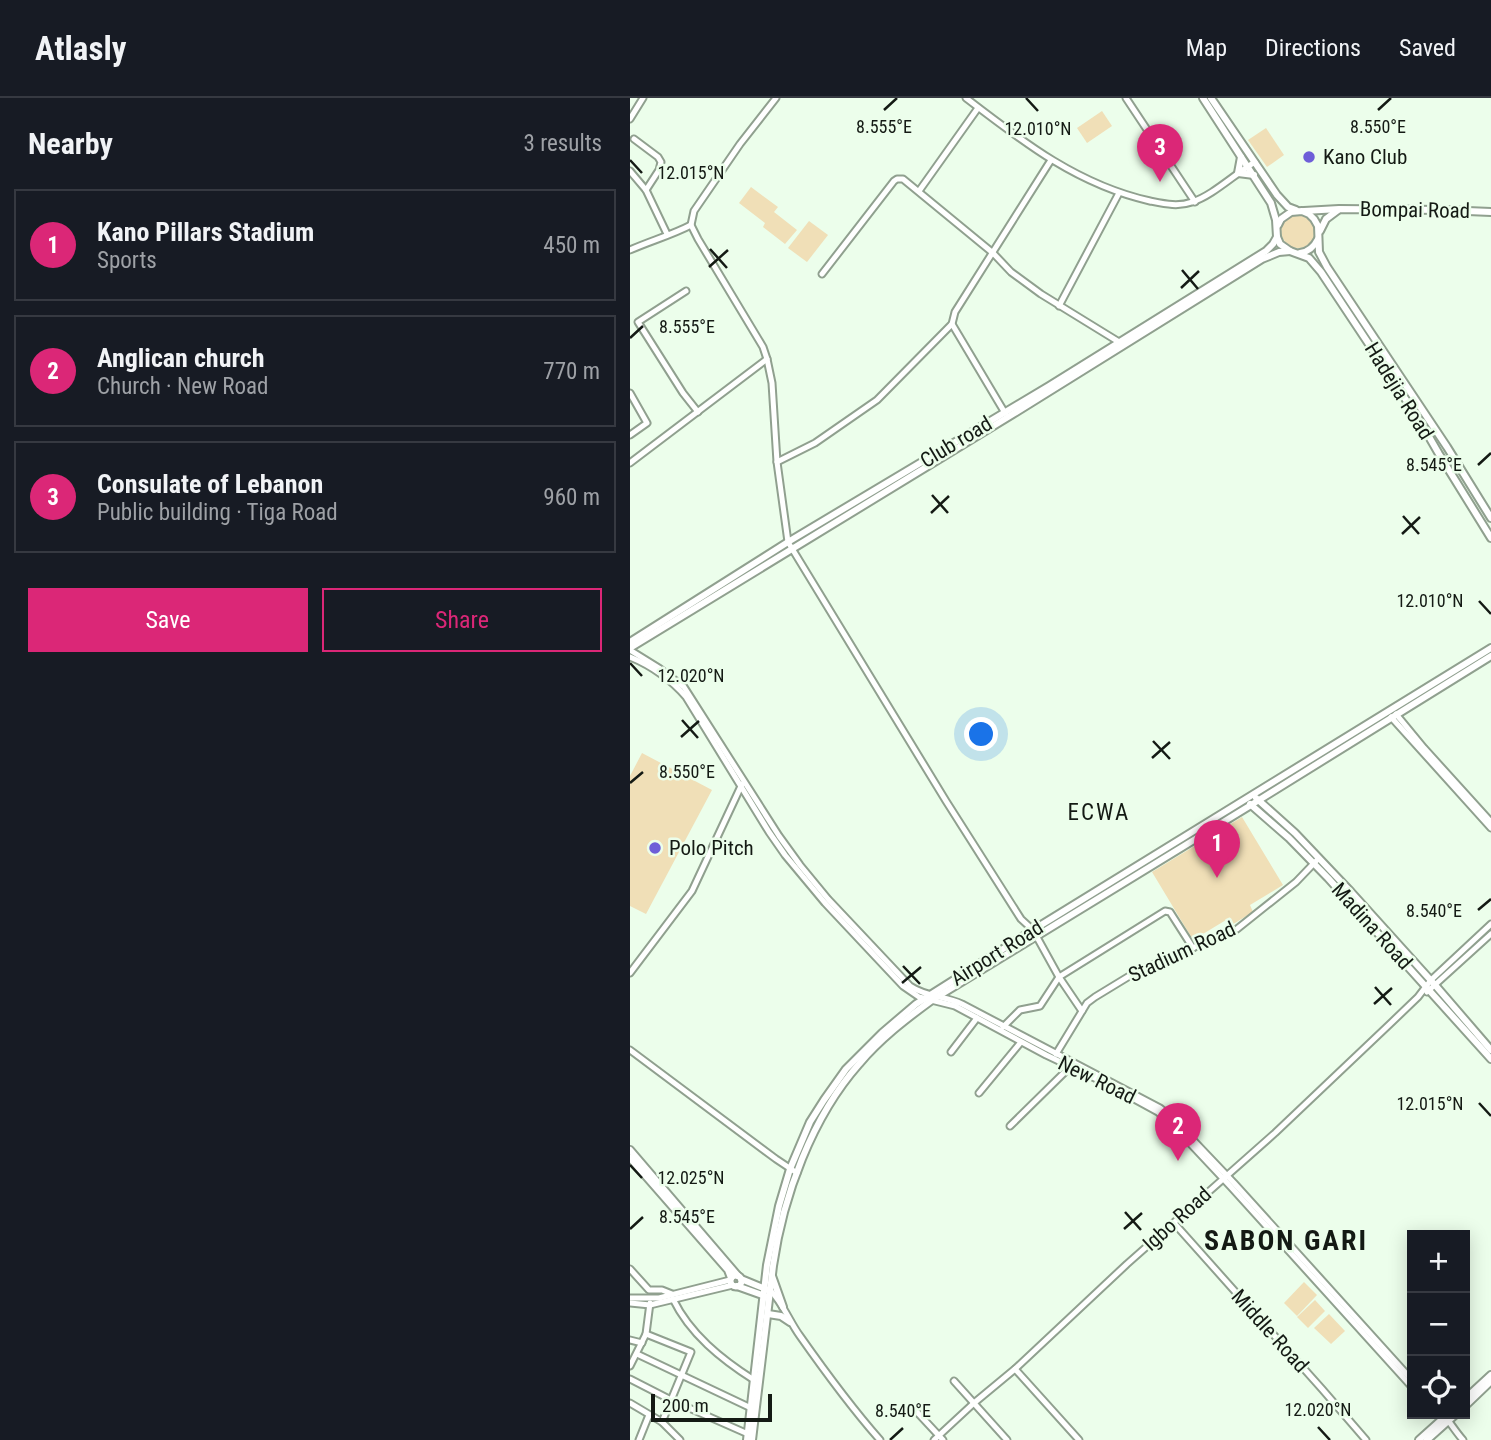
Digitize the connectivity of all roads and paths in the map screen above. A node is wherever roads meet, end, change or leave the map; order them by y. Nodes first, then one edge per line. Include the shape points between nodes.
1 (643, 98) edge
2 (776, 98) edge
3 (965, 98) edge
4 (1126, 98) edge
5 (1203, 98) edge
6 (1212, 98) edge
7 (978, 108) junction
8 (630, 119) edge
9 (634, 139) dead end
10 (1241, 156) junction
11 (1051, 160) junction
12 (1255, 162) junction
13 (1248, 166) junction
14 (630, 171) edge
15 (1238, 173) junction
16 (1254, 175) junction
17 (646, 190) junction
18 (919, 191) junction
19 (1119, 193) junction
20 (1195, 201) junction
21 (1339, 209) junction
22 (1299, 211) junction
23 (1491, 212) edge
24 (691, 225) junction
25 (1277, 233) junction
26 (667, 234) junction
27 (1319, 235) junction
28 (630, 250) edge
29 (1293, 252) junction
30 (993, 253) junction
31 (822, 274) dead end
32 (1216, 285) junction
33 (686, 291) dead end
34 (1059, 306) junction
35 (638, 322) junction
36 (952, 324) junction
37 (630, 328) edge
38 (1119, 342) junction
39 (767, 359) junction
40 (630, 393) edge
41 (698, 412) junction
42 (1009, 412) junction
43 (1428, 427) junction
44 (630, 435) edge
45 (1438, 443) junction
46 (777, 462) junction
47 (630, 463) edge
48 (1491, 517) edge
49 (1491, 524) edge
50 (1491, 532) edge
51 (1491, 538) edge
52 (788, 542) junction
53 (792, 550) junction
54 (630, 642) edge
55 (1491, 648) edge
56 (630, 649) edge
57 (1491, 656) edge
58 (630, 657) edge
59 (680, 686) junction
60 (1394, 716) junction
61 (743, 784) junction
62 (1256, 798) junction
63 (1248, 803) junction
64 (1491, 822) edge
65 (1491, 828) edge
66 (1317, 861) junction
67 (1491, 924) edge
68 (1034, 933) junction
69 (1491, 933) edge
70 (1193, 948) junction
71 (630, 973) edge
72 (1059, 977) junction
73 (1430, 985) junction
74 (931, 997) junction
75 (1082, 1011) junction
76 (977, 1018) junction
77 (1002, 1029) junction
78 (1021, 1042) junction
79 (630, 1050) edge
80 (1491, 1050) edge
81 (951, 1052) dead end
82 (1047, 1053) junction
83 (1056, 1055) junction
84 (1491, 1059) edge
85 (1070, 1066) junction
86 (1116, 1087) junction
87 (979, 1093) dead end
88 (1010, 1126) dead end
89 (630, 1150) edge
90 (630, 1158) edge
91 (794, 1171) junction
92 (1225, 1177) junction
93 (1174, 1223) junction
94 (630, 1269) edge
95 (772, 1276) junction
96 (735, 1281) junction
97 (767, 1293) junction
98 (673, 1296) junction
99 (630, 1301) edge
100 (651, 1301) junction
101 (785, 1311) junction
102 (768, 1314) junction
103 (790, 1322) junction
104 (646, 1334) junction
105 (630, 1340) edge
106 (642, 1343) junction
107 (637, 1354) junction
108 (630, 1366) edge
109 (1015, 1369) junction
110 (1407, 1375) edge
111 (1491, 1375) edge
112 (681, 1376) junction
113 (630, 1379) edge
114 (754, 1380) junction
115 (954, 1381) dead end
116 (1407, 1381) edge
117 (1491, 1381) edge
118 (1470, 1394) edge
119 (671, 1400) junction
120 (1470, 1401) edge
121 (630, 1403) edge
122 (974, 1403) junction
123 (751, 1408) junction
124 (916, 1411) dead end
125 (649, 1415) junction
126 (1445, 1419) edge
127 (662, 1422) junction
128 (749, 1438) edge
129 (939, 1439) edge
130 (639, 1440) edge
131 (680, 1440) edge
132 (880, 1440) edge
133 (1007, 1440) edge
134 (1079, 1440) edge
135 (1366, 1440) edge
136 (1419, 1440) edge
137 (1427, 1440) edge
138 (1462, 1440) edge

1 - 8 street
2 - 24 street via 701,200
3 - 7 street
4 - 20 street
5 - 10 main road
6 - 12 main road
7 - 11 street
7 - 18 street
9 - 17 street via 661,162
10 - 13 main road
10 - 15 main road
11 - 19 street
11 - 30 street
12 - 13 street
12 - 22 main road via 1282,202
13 - 15 street
13 - 16 main road
14 - 17 street
15 - 16 main road
15 - 20 street
16 - 25 main road via 1271,202
17 - 26 street
18 - 30 street
18 - 31 street via 903,179 894,181
19 - 20 street via 1167,204
19 - 34 street
21 - 22 main road, Bompai Road
21 - 23 main road, Bompai Road
21 - 27 main road via 1326,219
22 - 25 main road via 1286,214
22 - 27 main road via 1314,219
24 - 26 street
24 - 39 street
25 - 29 main road via 1280,244
25 - 32 main road, Club road via 1265,251
26 - 28 street
27 - 29 main road via 1308,251
27 - 43 main road, Hadejia Road via 1319,252 1327,267
29 - 32 main road via 1262,259
29 - 43 main road, Hadejia Road via 1308,258 1321,272
30 - 34 street via 1011,272
30 - 36 street
32 - 38 main road, Club road
32 - 42 main road
33 - 35 street
34 - 38 street
35 - 37 street
35 - 41 street
36 - 42 street
36 - 46 street via 877,400 815,443
38 - 42 main road, Club road
39 - 41 street
39 - 46 street
40 - 44 street via 647,423
41 - 47 street
42 - 52 main road, Club road
42 - 53 main road
43 - 45 main road
43 - 48 main road, Hadejia Road
43 - 51 main road, Hadejia Road
45 - 49 main road
45 - 50 main road
46 - 52 street
52 - 53 street
52 - 54 main road, Club road
53 - 56 main road
53 - 68 street via 946,801
55 - 62 main road, Airport Road
56 - 59 street
57 - 60 main road, Airport Road
58 - 59 street
59 - 61 street
60 - 62 main road, Airport Road
60 - 64 street
60 - 65 street
61 - 71 street via 699,880
61 - 74 street via 828,899 911,986
62 - 63 main road, Airport Road
62 - 66 main road, Madina Road via 1295,833
63 - 66 main road, Madina Road
63 - 68 main road, Airport Road
66 - 70 street, Stadium Road via 1246,923
66 - 73 main road, Madina Road
67 - 73 street, Igbo Road
68 - 72 street
68 - 74 main road, Airport Road
69 - 73 street, Igbo Road
70 - 72 street via 1165,911
70 - 75 street, Stadium Road via 1129,976
72 - 75 street
72 - 77 street via 1040,1006 1020,1010
73 - 80 main road, Madina Road
73 - 84 main road, Madina Road
73 - 92 street, Igbo Road
74 - 76 street, New Road
74 - 77 street, New Road via 956,1001
74 - 91 main road, Airport Road via 902,1015 846,1069 810,1122
75 - 83 street, Stadium Road
76 - 77 street, New Road
76 - 81 street
77 - 78 street, New Road
77 - 82 street, New Road
78 - 82 street, New Road
78 - 87 street
79 - 91 street
82 - 83 street, New Road
82 - 85 street, New Road
83 - 86 street, New Road
85 - 86 street, New Road
85 - 88 street
86 - 92 street, New Road via 1159,1110
89 - 96 main road
90 - 96 main road
91 - 95 main road, Airport Road
91 - 97 main road, Airport Road via 779,1206 767,1265
92 - 93 street, Igbo Road
92 - 110 street, New Road
92 - 116 street, New Road
93 - 109 street, Igbo Road
93 - 135 street, Middle Road
94 - 98 street via 649,1290
95 - 97 main road, Airport Road
95 - 101 main road
96 - 97 main road
96 - 98 street
97 - 101 street
97 - 102 main road, Airport Road
97 - 114 main road, Airport Road
98 - 100 street
98 - 114 street via 681,1316 704,1342
99 - 100 street
100 - 104 street
101 - 103 street
102 - 103 main road
102 - 128 main road, Airport Road
103 - 132 street
104 - 106 street
104 - 112 street via 691,1352
105 - 106 street
106 - 107 street
107 - 108 street
107 - 112 street
109 - 122 street, Igbo Road
109 - 134 street
111 - 118 main road
112 - 119 street
112 - 123 street
113 - 119 street
114 - 123 main road, Airport Road
115 - 122 street
117 - 120 main road
119 - 127 street
119 - 128 street
121 - 125 street
122 - 129 street, Igbo Road
122 - 133 street
123 - 128 main road, Airport Road
124 - 129 street
125 - 127 street
125 - 130 street
126 - 136 main road
126 - 137 main road
126 - 138 street
127 - 131 street

